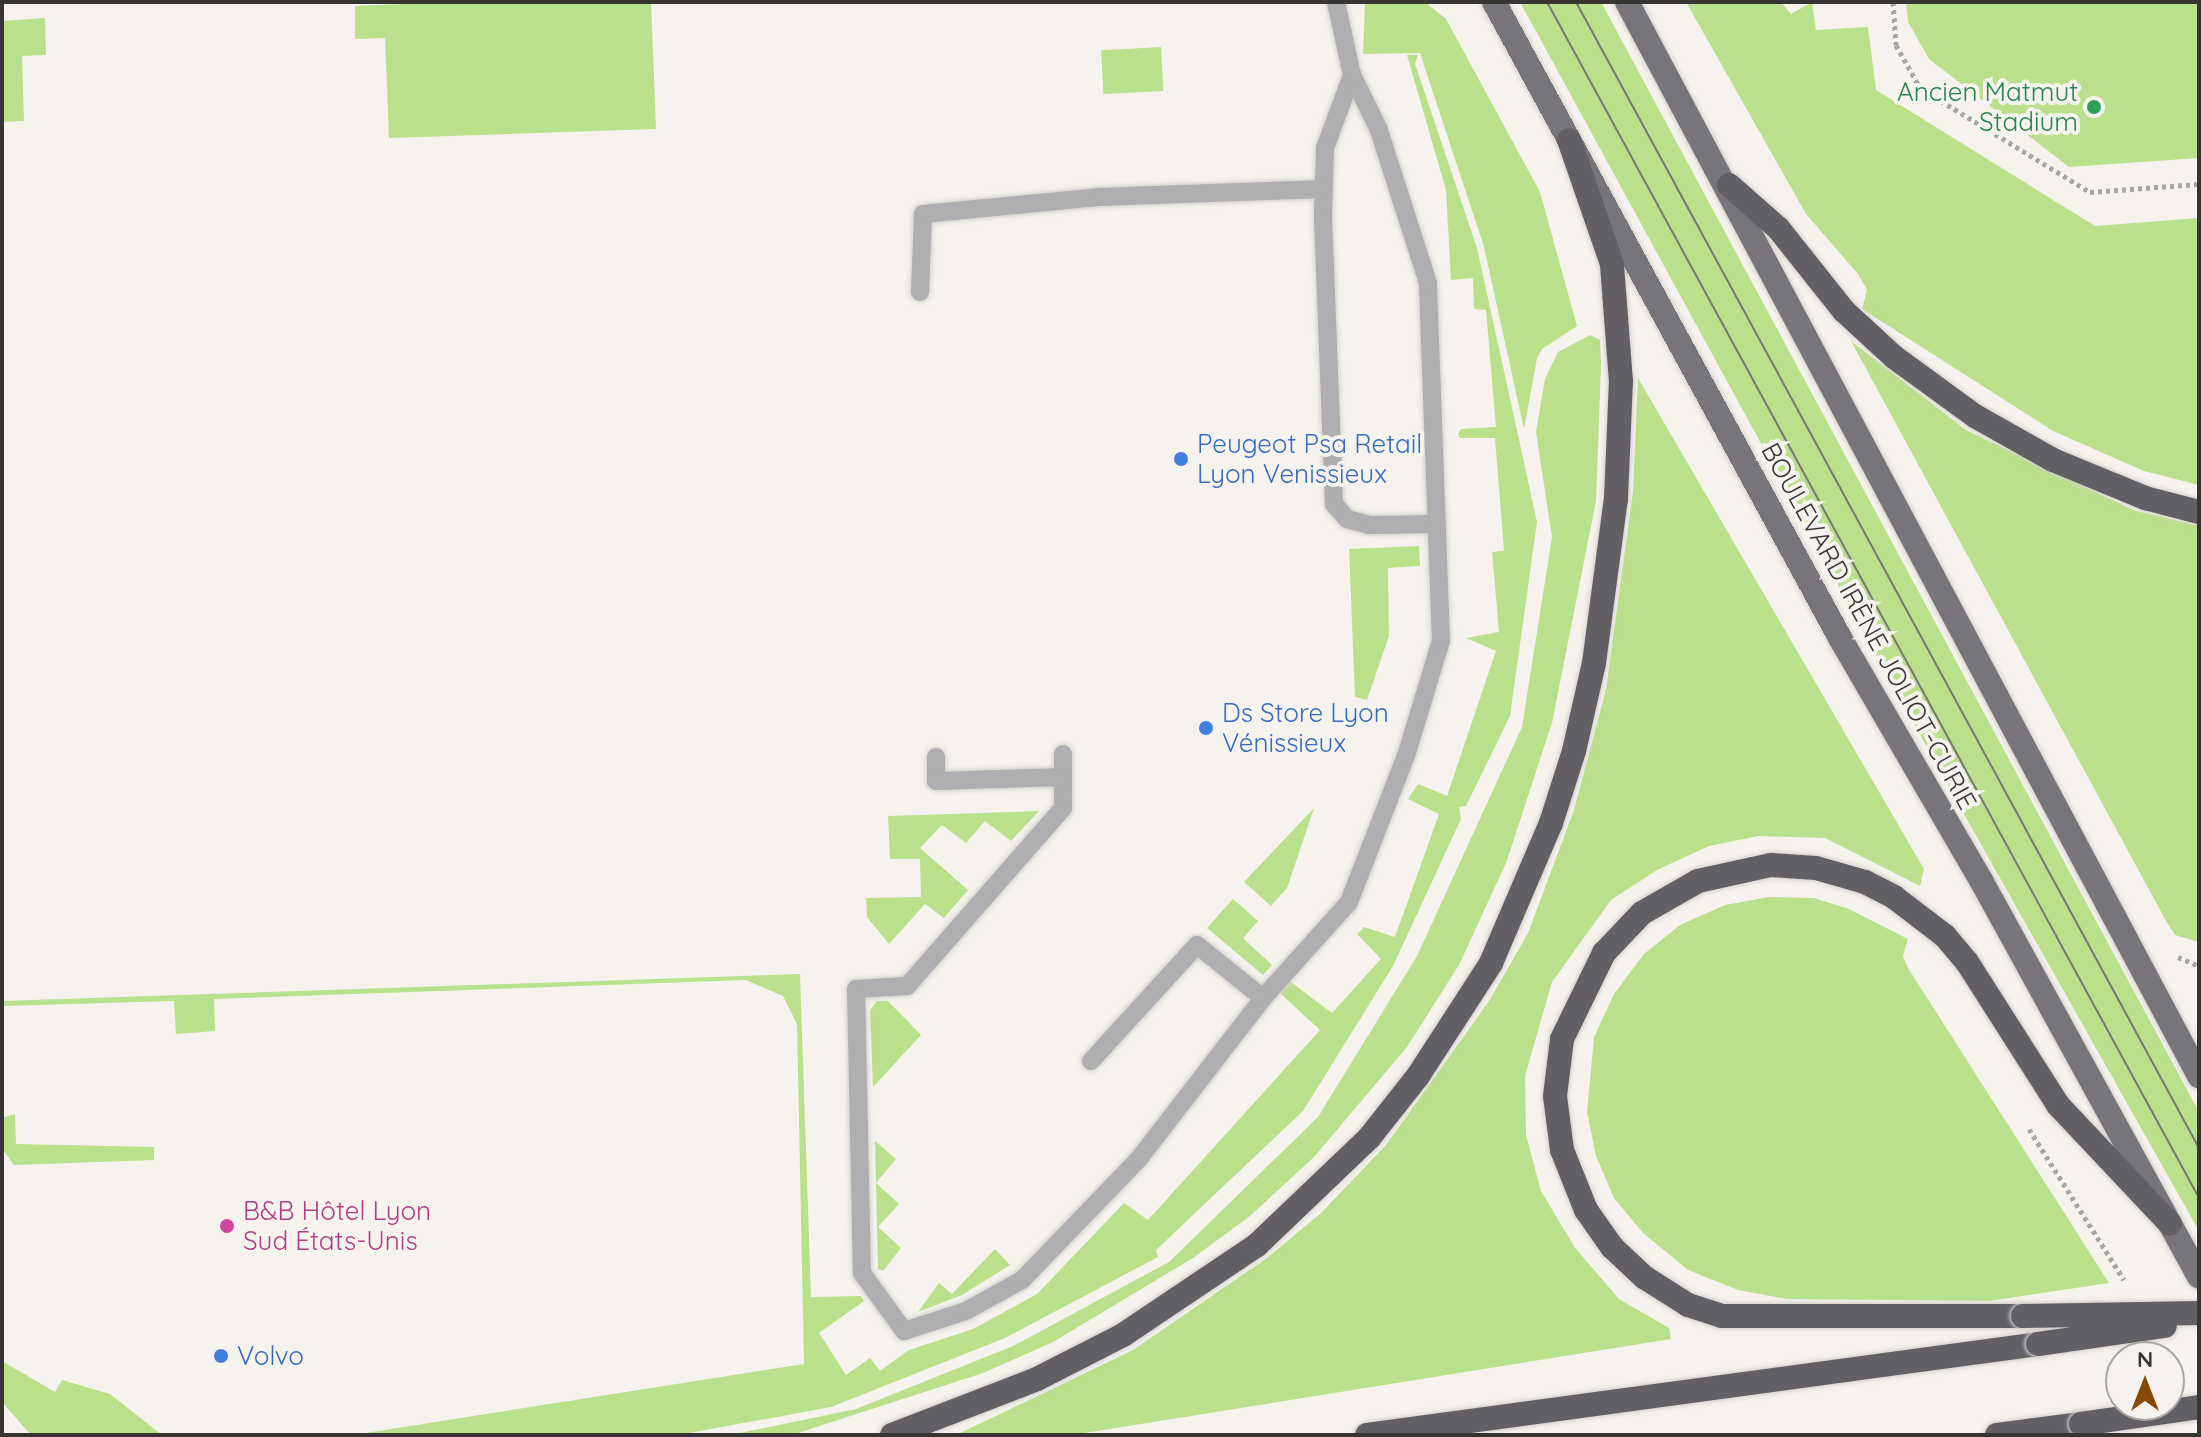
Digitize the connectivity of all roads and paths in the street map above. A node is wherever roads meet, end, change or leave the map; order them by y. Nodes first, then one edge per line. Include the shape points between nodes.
1 (1336, 2) edge
2 (1494, 2) edge
3 (1627, 2) edge
4 (1893, 2) edge
5 (1352, 75) junction
6 (1569, 140) junction
7 (2199, 184) edge
8 (1729, 185) junction
9 (1324, 189) junction
10 (920, 292) dead end
11 (2199, 512) edge
12 (1435, 524) junction
13 (1063, 754) dead end
14 (936, 757) dead end
15 (1063, 777) junction
16 (1263, 998) junction
17 (1091, 1061) dead end
18 (2199, 1076) edge
19 (2022, 1118) dead end
20 (2170, 1224) junction
21 (2199, 1276) edge
22 (2130, 1291) dead end
23 (2199, 1313) edge
24 (2199, 1321) edge
25 (2199, 1407) edge
26 (892, 1435) edge
27 (1367, 1435) edge
28 (1997, 1435) edge

1 - 5 lane
2 - 6 main road, BOULEVARD IRÈNE JOLIOT-CURIE
3 - 8 main road
4 - 7 path via 1896,45 1920,88 2090,192
5 - 9 lane via 1325,148
5 - 12 lane via 1379,130 1428,283
6 - 20 main road, BOULEVARD IRÈNE JOLIOT-CURIE via 1840,638 1982,882
6 - 26 highway via 1612,264 1621,382 1616,499 1598,636 1574,751 1551,823 1491,963 1418,1076 1369,1138 1257,1245 1123,1335 1037,1379
8 - 11 highway via 1778,228 1854,320 1975,416 2053,460 2145,498
8 - 18 main road via 1837,403
9 - 10 lane via 1098,197 923,214
9 - 12 lane via 1334,504 1347,519 1369,525
12 - 16 lane via 1441,641 1406,756 1349,902
13 - 15 lane
14 - 15 lane via 936,781
15 - 16 lane via 1063,808 907,986 856,989 862,1273 904,1331 966,1311 1022,1280 1138,1160
16 - 17 lane via 1197,945
19 - 22 path
20 - 21 main road, BOULEVARD IRÈNE JOLIOT-CURIE
20 - 23 highway, bridge via 2058,1105 1945,936 1865,882 1816,868 1771,865 1698,881 1642,913 1604,953 1562,1039 1555,1096 1562,1150 1586,1210 1612,1247 1644,1277 1688,1305 1722,1316
24 - 27 highway, bridge
25 - 28 highway, bridge

